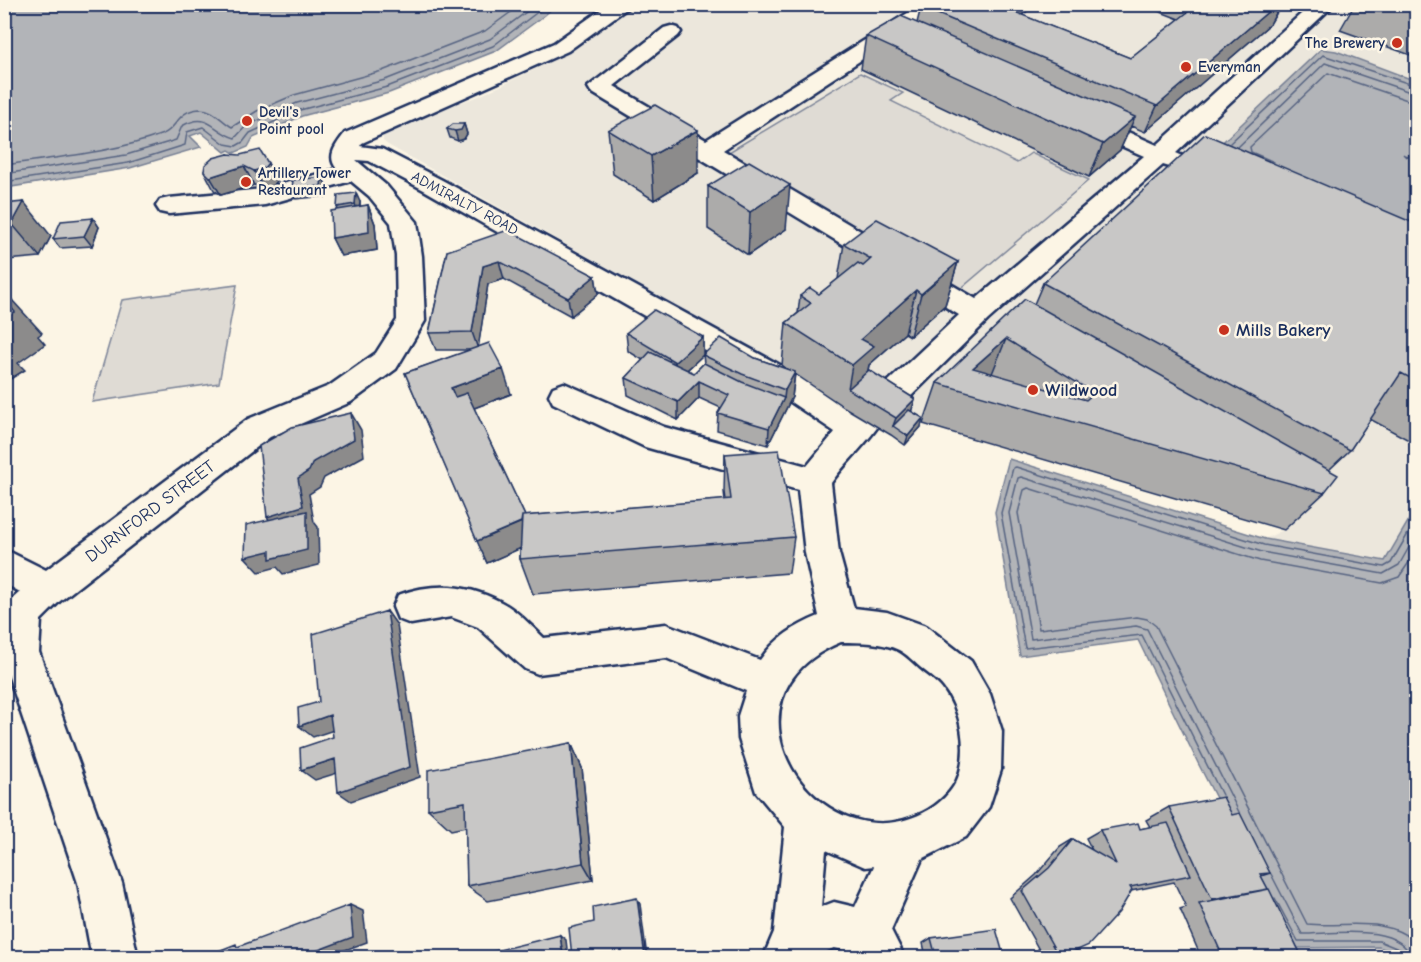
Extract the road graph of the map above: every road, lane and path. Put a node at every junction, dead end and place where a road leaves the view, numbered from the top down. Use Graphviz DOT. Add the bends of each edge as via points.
graph roads {
  1 [pos="623,4"];
  2 [pos="937,4"];
  3 [pos="1325,4"];
  4 [pos="1275,20"];
  5 [pos="1297,28"];
  6 [pos="671,32"];
  7 [pos="888,34"];
  8 [pos="909,43"];
  9 [pos="1062,111"];
  10 [pos="705,151"];
  11 [pos="1160,155"];
  12 [pos="349,162"];
  13 [pos="1203,174"];
  14 [pos="169,206"];
  15 [pos="978,313"];
  16 [pos="564,395"];
  17 [pos="870,417"];
  18 [pos="814,481"];
  19 [pos="4,564"];
  20 [pos="25,605"];
  21 [pos="411,608"];
  22 [pos="840,625"];
  23 [pos="768,681"];
  24 [pos="807,820"];
  25 [pos="907,844"];
  26 [pos="875,945"];
  27 [pos="790,948"];
  28 [pos="115,957"];
  1 -- 12 [label="street" via="561,47 353,138"];
  2 -- 7 [label="street"];
  3 -- 5 [label="street"];
  4 -- 5 [label="street"];
  5 -- 11 [label="street"];
  6 -- 10 [label="street" via="599,87"];
  7 -- 8 [label="street"];
  7 -- 10 [label="street"];
  9 -- 11 [label="street"];
  10 -- 15 [label="street"];
  11 -- 13 [label="street"];
  11 -- 15 [label="street"];
  12 -- 14 [label="street" via="265,197"];
  12 -- 17 [label="street, ADMIRALTY ROAD" via="374,154 778,378"];
  12 -- 20 [label="street, DURNFORD STREET" via="404,222 411,321 386,361 340,394 259,428"];
  15 -- 17 [label="street"];
  16 -- 18 [label="street" via="656,438"];
  17 -- 18 [label="street" via="833,454"];
  18 -- 22 [label="street" via="822,553"];
  19 -- 20 [label="street"];
  20 -- 28 [label="street" via="20,652 100,883"];
  21 -- 23 [label="street" via="452,601 490,614 538,656 666,641"];
  22 -- 23 [label="street" via="813,636 785,656"];
  22 -- 25 [label="street" via="887,629 913,639 957,674 976,708 982,732 982,760 974,792 951,822"];
  23 -- 24 [label="street" via="758,716 759,739 771,777"];
  24 -- 25 [label="street" via="866,845"];
  24 -- 27 [label="street"];
  25 -- 26 [label="street"];
  26 -- 27 [label="street" via="834,925"];
}
